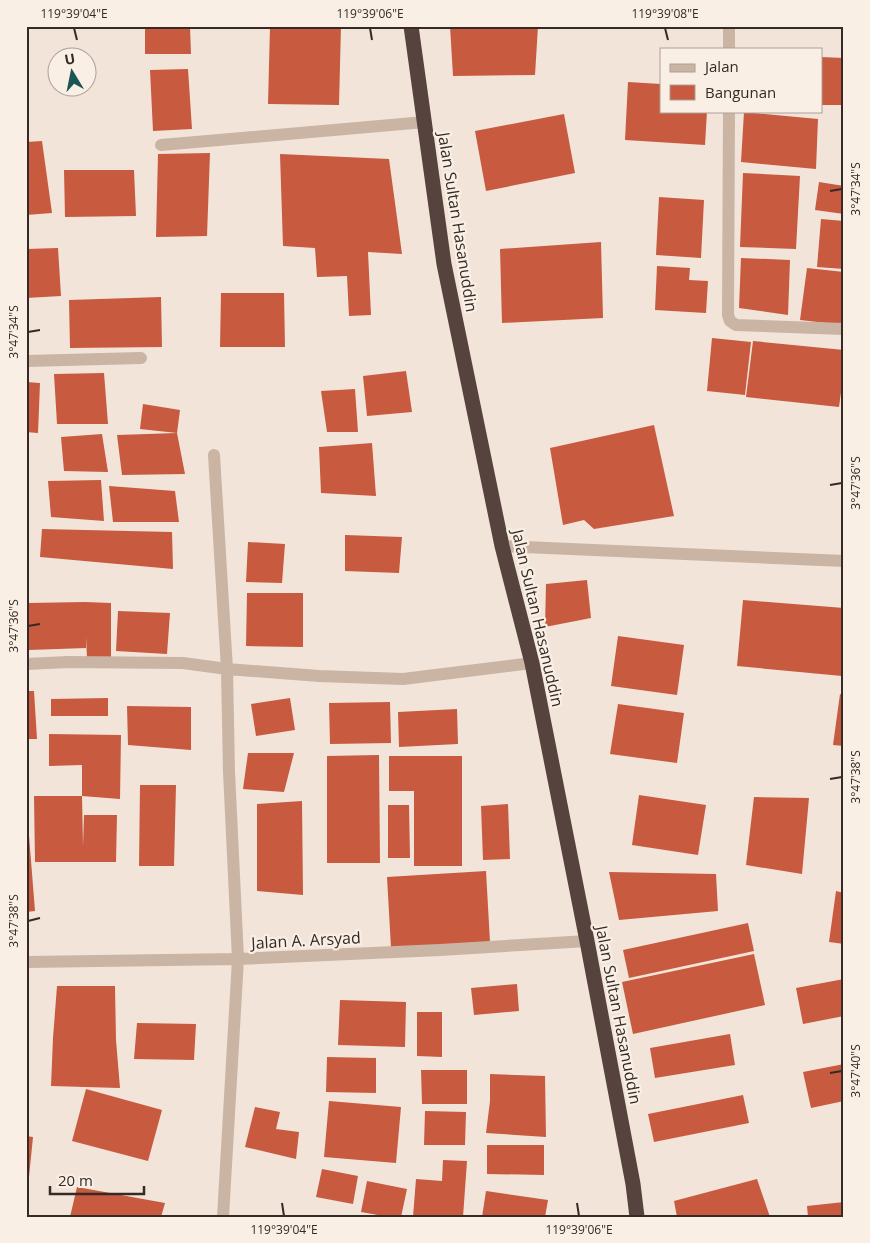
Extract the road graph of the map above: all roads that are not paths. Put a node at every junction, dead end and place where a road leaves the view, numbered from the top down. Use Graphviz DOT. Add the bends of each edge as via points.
graph roads {
  1 [pos="411,26"];
  2 [pos="729,26"];
  3 [pos="729,48"];
  4 [pos="729,112"];
  5 [pos="424,122"];
  6 [pos="161,145"];
  7 [pos="844,329"];
  8 [pos="141,358"];
  9 [pos="26,361"];
  10 [pos="214,455"];
  11 [pos="502,546"];
  12 [pos="844,561"];
  13 [pos="532,663"];
  14 [pos="26,664"];
  15 [pos="228,669"];
  16 [pos="587,941"];
  17 [pos="238,959"];
  18 [pos="26,962"];
  19 [pos="223,1217"];
  20 [pos="637,1217"];
  1 -- 5 [label="highway, Jalan Sultan Hasanuddin"];
  2 -- 3 [label="street"];
  4 -- 7 [label="street" via="730,321 736,325"];
  5 -- 6 [label="street"];
  5 -- 11 [label="highway, Jalan Sultan Hasanuddin" via="444,264"];
  8 -- 9 [label="street"];
  10 -- 15 [label="street"];
  11 -- 12 [label="street"];
  11 -- 13 [label="highway, Jalan Sultan Hasanuddin"];
  13 -- 15 [label="street" via="402,679"];
  13 -- 16 [label="highway, Jalan Sultan Hasanuddin"];
  14 -- 15 [label="street" via="183,663"];
  15 -- 17 [label="street" via="229,772"];
  16 -- 17 [label="street, Jalan A. Arsyad"];
  16 -- 20 [label="highway, Jalan Sultan Hasanuddin"];
  17 -- 18 [label="street, Jalan A. Arsyad"];
  17 -- 19 [label="street"];
}
